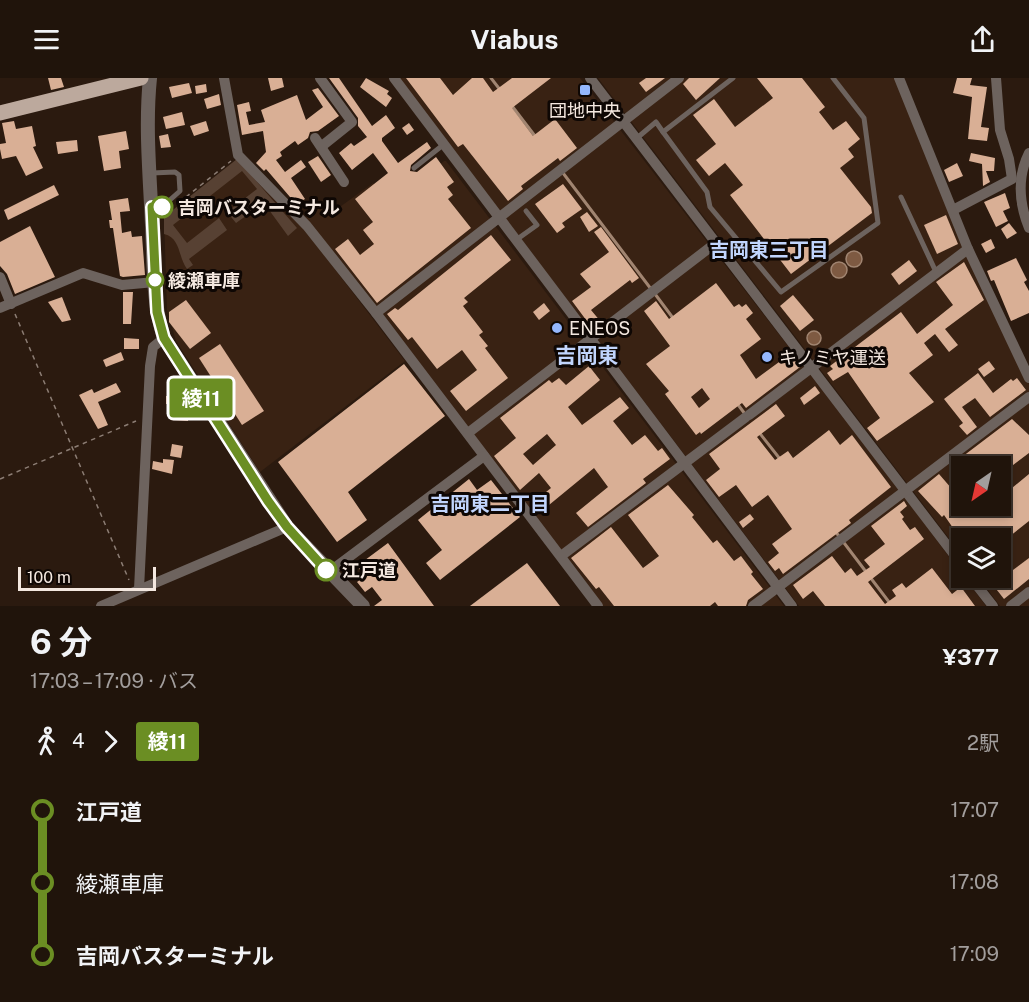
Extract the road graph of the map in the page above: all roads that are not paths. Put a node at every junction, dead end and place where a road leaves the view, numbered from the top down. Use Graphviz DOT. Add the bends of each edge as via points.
graph roads {
  1 [pos="141,78"];
  2 [pos="150,78"];
  3 [pos="224,78"];
  4 [pos="320,78"];
  5 [pos="394,78"];
  6 [pos="590,78"];
  7 [pos="679,78"];
  8 [pos="733,78"];
  9 [pos="833,78"];
  10 [pos="899,78"];
  11 [pos="996,78"];
  12 [pos="0,113"];
  13 [pos="623,120"];
  14 [pos="663,132"];
  15 [pos="637,138"];
  16 [pos="444,144"];
  17 [pos="1026,158"];
  18 [pos="1010,159"];
  19 [pos="414,168"];
  20 [pos="150,173"];
  21 [pos="344,182"];
  22 [pos="901,197"];
  23 [pos="152,207"];
  24 [pos="953,210"];
  25 [pos="526,211"];
  26 [pos="498,217"];
  27 [pos="1029,228"];
  28 [pos="516,240"];
  29 [pos="717,242"];
  30 [pos="968,249"];
  31 [pos="936,272"];
  32 [pos="0,277"];
  33 [pos="155,282"];
  34 [pos="5,306"];
  35 [pos="376,313"];
  36 [pos="164,338"];
  37 [pos="590,340"];
  38 [pos="811,367"];
  39 [pos="1029,378"];
  40 [pos="1029,397"];
  41 [pos="468,433"];
  42 [pos="484,456"];
  43 [pos="685,465"];
  44 [pos="905,490"];
  45 [pos="287,527"];
  46 [pos="951,551"];
  47 [pos="561,556"];
  48 [pos="329,572"];
  49 [pos="778,587"];
  50 [pos="979,588"];
  51 [pos="136,591"];
  52 [pos="1029,592"];
  53 [pos="101,606"];
  54 [pos="363,606"];
  55 [pos="598,606"];
  56 [pos="753,606"];
  57 [pos="792,606"];
  58 [pos="993,606"];
  59 [pos="1011,606"];
  1 -- 12 [label="main road"];
  2 -- 20 [label="street"];
  3 -- 35 [label="street" via="238,155 286,201"];
  4 -- 21 [label="street" via="352,122 318,142"];
  5 -- 16 [label="street"];
  6 -- 13 [label="street"];
  7 -- 13 [label="street"];
  8 -- 14 [label="lane"];
  9 -- 14 [label="lane" via="864,118 878,223 781,292 710,207 707,192"];
  10 -- 24 [label="street"];
  11 -- 18 [label="street" via="1000,130"];
  13 -- 15 [label="street"];
  13 -- 26 [label="street"];
  14 -- 15 [label="lane" via="656,122"];
  15 -- 29 [label="street"];
  16 -- 19 [label="lane"];
  16 -- 26 [label="street"];
  17 -- 18 [label="street"];
  17 -- 27 [label="street" via="1021,203"];
  18 -- 24 [label="street" via="1012,179"];
  20 -- 23 [label="street"];
  20 -- 23 [label="lane" via="180,175 180,191 162,207"];
  22 -- 31 [label="lane"];
  23 -- 33 [label="street"];
  24 -- 30 [label="street"];
  25 -- 28 [label="lane" via="537,225"];
  26 -- 28 [label="street"];
  26 -- 35 [label="street"];
  28 -- 37 [label="street"];
  29 -- 37 [label="street"];
  29 -- 38 [label="street"];
  30 -- 31 [label="street"];
  30 -- 39 [label="street"];
  31 -- 38 [label="street"];
  32 -- 34 [label="street"];
  33 -- 34 [label="street" via="122,285 83,273"];
  33 -- 36 [label="street"];
  35 -- 41 [label="street"];
  36 -- 45 [label="street"];
  36 -- 51 [label="street" via="153,346"];
  37 -- 41 [label="street"];
  37 -- 43 [label="street"];
  38 -- 43 [label="street"];
  38 -- 44 [label="street"];
  40 -- 44 [label="street"];
  41 -- 42 [label="street"];
  42 -- 47 [label="street"];
  42 -- 48 [label="street"];
  43 -- 47 [label="street"];
  43 -- 49 [label="street"];
  44 -- 46 [label="street"];
  44 -- 49 [label="street"];
  45 -- 48 [label="street"];
  45 -- 51 [label="street"];
  47 -- 55 [label="street"];
  48 -- 54 [label="street"];
  49 -- 56 [label="street"];
  49 -- 57 [label="street"];
  50 -- 58 [label="street"];
  51 -- 53 [label="street"];
  52 -- 59 [label="street"];
}
